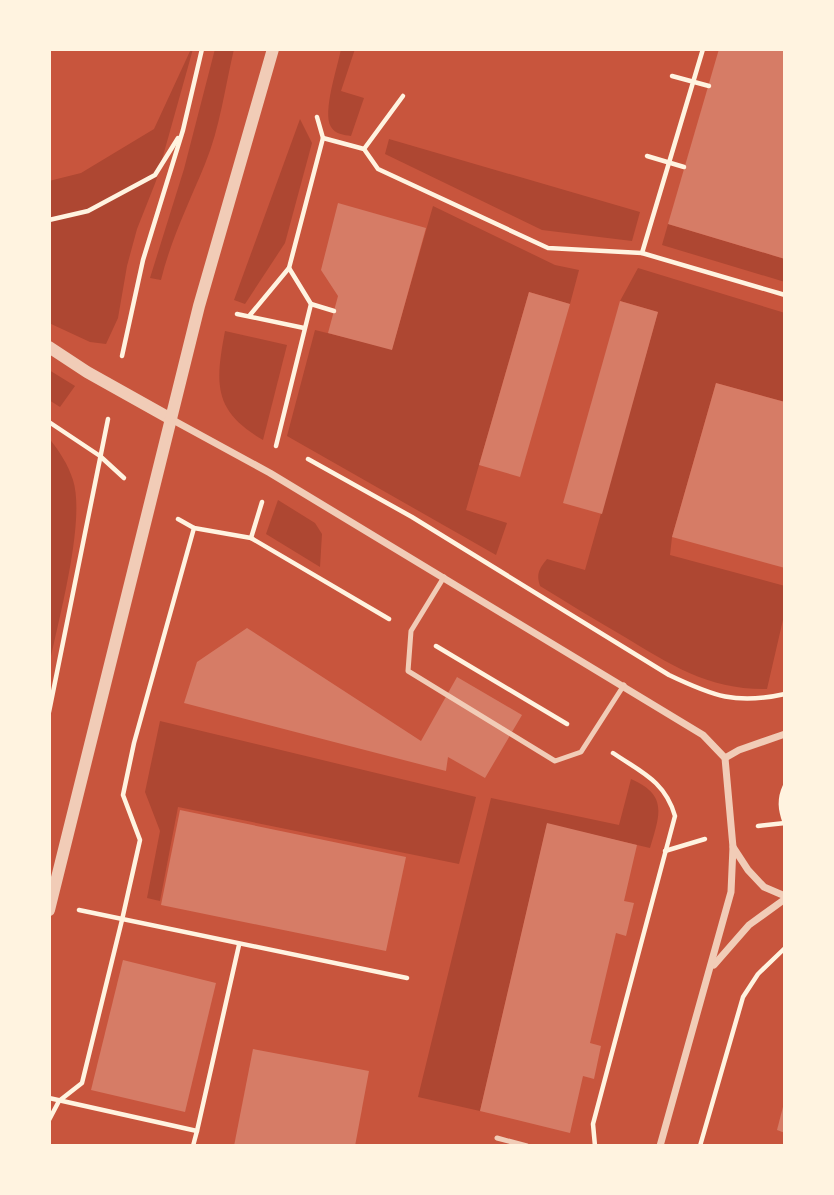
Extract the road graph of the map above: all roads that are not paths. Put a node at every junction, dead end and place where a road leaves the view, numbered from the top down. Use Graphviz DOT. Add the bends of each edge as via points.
graph roads {
  1 [pos="273,49"];
  2 [pos="49,347"];
  3 [pos="171,419"];
  4 [pos="444,577"];
  5 [pos="624,685"];
  6 [pos="785,734"];
  7 [pos="725,758"];
  8 [pos="733,847"];
  9 [pos="785,898"];
  10 [pos="50,907"];
  11 [pos="711,968"];
  12 [pos="497,1138"];
  13 [pos="527,1146"];
  14 [pos="660,1146"];
  1 -- 3 [label="street"];
  2 -- 3 [label="street"];
  3 -- 4 [label="street"];
  3 -- 10 [label="street"];
  4 -- 5 [label="street"];
  4 -- 5 [label="lane" via="411,631 408,671 555,761 580,751"];
  5 -- 7 [label="street" via="703,735"];
  6 -- 7 [label="street"];
  7 -- 8 [label="street"];
  8 -- 9 [label="street" via="764,887"];
  8 -- 11 [label="street" via="731,892"];
  9 -- 11 [label="street" via="749,925"];
  11 -- 14 [label="street"];
  12 -- 13 [label="lane"];
}
